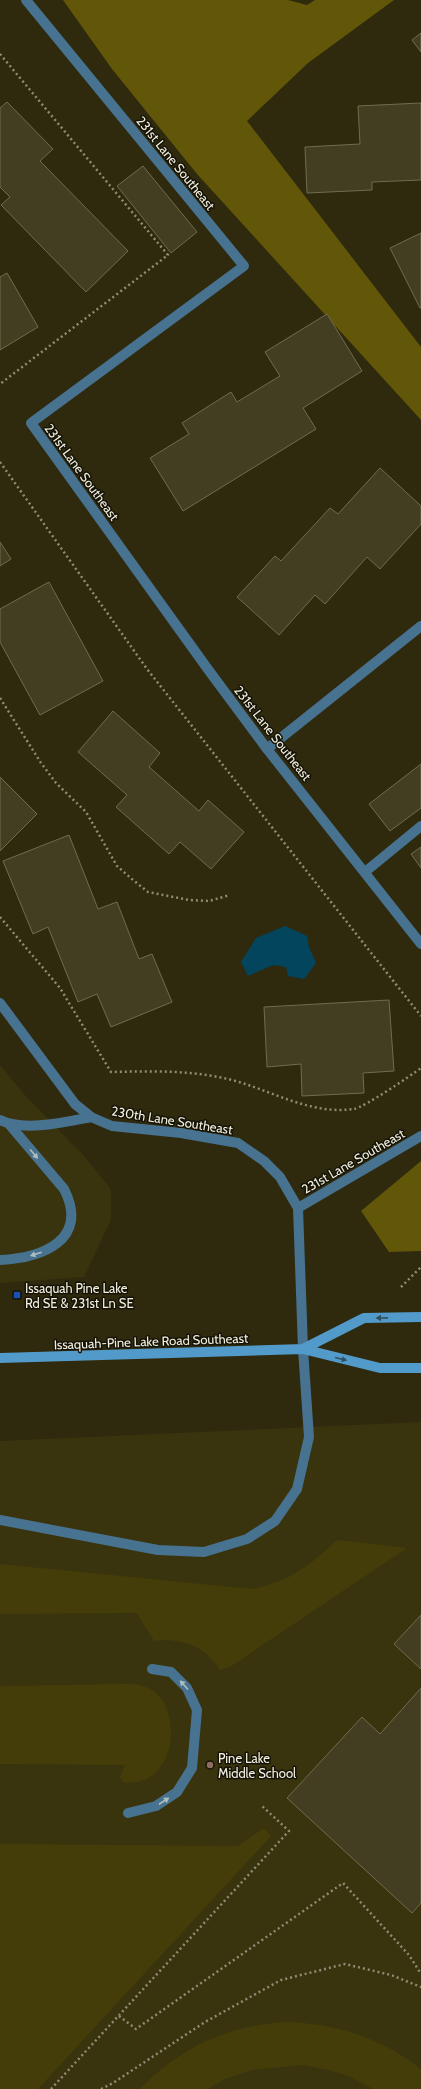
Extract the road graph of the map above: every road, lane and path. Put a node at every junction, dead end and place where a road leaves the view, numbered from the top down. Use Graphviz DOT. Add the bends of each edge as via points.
graph roads {
  1 [pos="26,0"];
  2 [pos="0,54"];
  3 [pos="0,384"];
  4 [pos="0,462"];
  5 [pos="421,626"];
  6 [pos="0,698"];
  7 [pos="267,749"];
  8 [pos="421,826"];
  9 [pos="365,872"];
  10 [pos="230,895"];
  11 [pos="0,917"];
  12 [pos="421,944"];
  13 [pos="0,1003"];
  14 [pos="421,1016"];
  15 [pos="421,1068"];
  16 [pos="91,1117"];
  17 [pos="5,1122"];
  18 [pos="421,1136"];
  19 [pos="298,1208"];
  20 [pos="0,1260"];
  21 [pos="421,1267"];
  22 [pos="401,1286"];
  23 [pos="421,1317"];
  24 [pos="303,1349"];
  25 [pos="0,1358"];
  26 [pos="421,1368"];
  27 [pos="0,1520"];
  28 [pos="152,1669"];
  29 [pos="261,1805"];
  30 [pos="128,1813"];
  31 [pos="421,1974"];
  32 [pos="421,1987"];
  33 [pos="119,2016"];
  34 [pos="51,2089"];
  35 [pos="101,2089"];
  1 -- 7 [label="street, 231st Lane Southeast" via="244,266 31,423"];
  2 -- 3 [label="path" via="168,255"];
  4 -- 14 [label="path" via="162,688"];
  5 -- 7 [label="street"];
  6 -- 10 [label="path" via="41,763 86,812 117,866 133,880 148,892 189,900 209,901"];
  7 -- 9 [label="street, 231st Lane Southeast"];
  8 -- 9 [label="street"];
  9 -- 12 [label="street, 231st Lane Southeast"];
  11 -- 15 [label="path" via="60,988 111,1072 163,1070 232,1080 287,1100 325,1110 356,1109"];
  13 -- 16 [label="street, 230th Lane Southeast" via="75,1104"];
  16 -- 17 [label="street" via="51,1124"];
  16 -- 19 [label="street, 230th Lane Southeast" via="112,1126 181,1133 238,1143 264,1161 280,1177"];
  17 -- 20 [label="street, one-way" via="64,1189 70,1201 72,1214 69,1227 61,1240 49,1250 24,1258"];
  18 -- 19 [label="street, 231st Lane Southeast"];
  19 -- 24 [label="street, 230th Lane Southeast"];
  21 -- 22 [label="path"];
  23 -- 24 [label="main road, Issaquah-Pine Lake Road Southeast, one-way" via="364,1318"];
  24 -- 25 [label="main road, Issaquah-Pine Lake Road Southeast"];
  24 -- 26 [label="main road, Issaquah-Pine Lake Road Southeast, one-way" via="380,1368"];
  24 -- 27 [label="street, 230th Lane Southeast" via="309,1437 297,1489 275,1521 247,1539 204,1552 158,1550"];
  30 -- 28 [label="street, one-way" via="156,1806 177,1792 192,1768 196,1710 187,1688 171,1672"];
  29 -- 33 [label="path" via="289,1831"];
  31 -- 33 [label="path" via="409,1954 343,1883 136,2029"];
  32 -- 35 [label="path" via="391,1974 345,1964 280,1980 205,2022"];
  33 -- 34 [label="path"];
}
